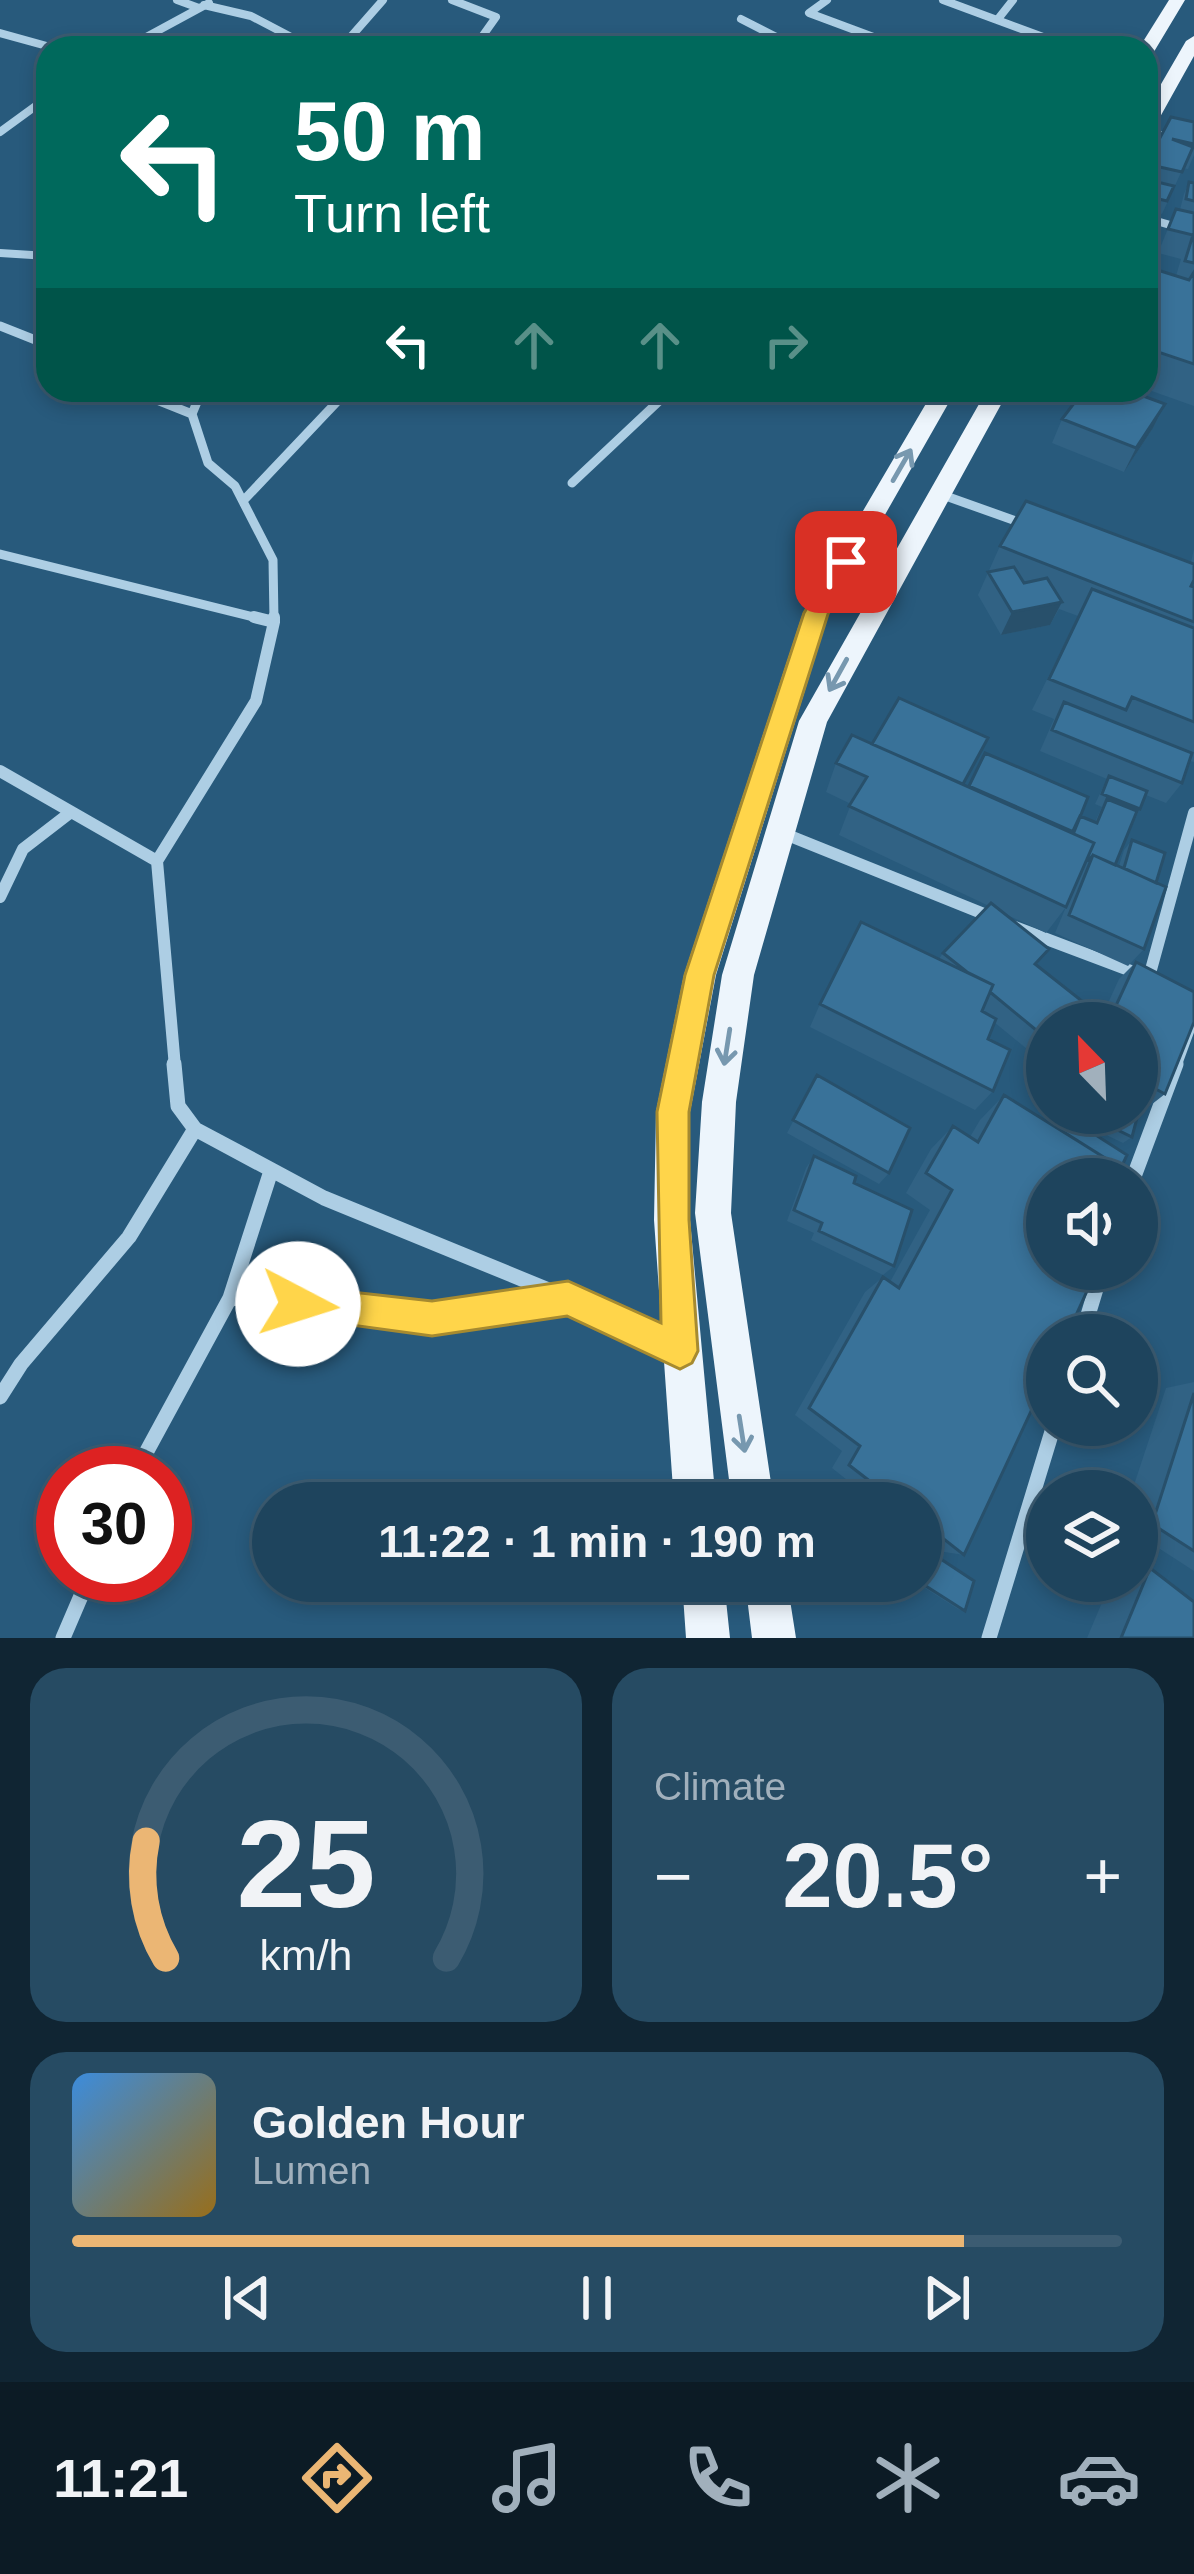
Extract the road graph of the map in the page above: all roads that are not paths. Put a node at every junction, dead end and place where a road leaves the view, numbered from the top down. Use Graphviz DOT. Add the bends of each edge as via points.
graph roads {
  1 [pos="177,0"];
  2 [pos="214,0"];
  3 [pos="382,0"];
  4 [pos="452,0"];
  5 [pos="827,0"];
  6 [pos="943,0"];
  7 [pos="1013,0"];
  8 [pos="1177,0"];
  9 [pos="202,7"];
  10 [pos="741,19"];
  11 [pos="998,19"];
  12 [pos="0,33"];
  13 [pos="148,36"];
  14 [pos="289,36"];
  15 [pos="350,36"];
  16 [pos="483,36"];
  17 [pos="774,36"];
  18 [pos="871,36"];
  19 [pos="1041,36"];
  20 [pos="1155,36"];
  21 [pos="1194,41"];
  22 [pos="36,43"];
  23 [pos="36,106"];
  24 [pos="1158,107"];
  25 [pos="0,132"];
  26 [pos="1158,133"];
  27 [pos="1194,144"];
  28 [pos="1158,222"];
  29 [pos="1194,232"];
  30 [pos="0,254"];
  31 [pos="36,256"];
  32 [pos="0,326"];
  33 [pos="36,340"];
  34 [pos="162,402"];
  35 [pos="196,402"];
  36 [pos="337,402"];
  37 [pos="658,402"];
  38 [pos="938,402"];
  39 [pos="991,402"];
  40 [pos="191,414"];
  41 [pos="572,483"];
  42 [pos="940,494"];
  43 [pos="243,501"];
  44 [pos="1046,532"];
  45 [pos="0,554"];
  46 [pos="274,622"];
  47 [pos="0,771"];
  48 [pos="16,780"];
  49 [pos="0,792"];
  50 [pos="71,812"];
  51 [pos="1194,813"];
  52 [pos="780,832"];
  53 [pos="158,861"];
  54 [pos="0,897"];
  55 [pos="1149,977"];
  56 [pos="1164,985"];
  57 [pos="1194,1015"];
  58 [pos="195,1129"];
  59 [pos="1141,1158"];
  60 [pos="271,1171"];
  61 [pos="230,1298"];
  62 [pos="568,1298"];
  63 [pos="680,1351"];
  64 [pos="0,1396"];
  65 [pos="150,1446"];
  66 [pos="1047,1446"];
  67 [pos="693,1482"];
  68 [pos="750,1482"];
  69 [pos="79,1602"];
  70 [pos="705,1602"];
  71 [pos="769,1602"];
  72 [pos="63,1638"];
  73 [pos="708,1638"];
  74 [pos="774,1638"];
  75 [pos="988,1638"];
  1 -- 9 [label="street"];
  2 -- 9 [label="street"];
  3 -- 15 [label="street"];
  4 -- 16 [label="street" via="496,17"];
  5 -- 18 [label="street" via="809,13"];
  6 -- 11 [label="street"];
  7 -- 11 [label="street"];
  8 -- 20 [label="main road"];
  9 -- 13 [label="street"];
  9 -- 14 [label="street" via="251,16"];
  10 -- 17 [label="street"];
  11 -- 19 [label="street"];
  12 -- 22 [label="street"];
  21 -- 24 [label="main road"];
  23 -- 25 [label="street"];
  26 -- 27 [label="street"];
  28 -- 29 [label="street"];
  30 -- 31 [label="street"];
  32 -- 33 [label="street"];
  34 -- 40 [label="street"];
  35 -- 40 [label="street"];
  36 -- 43 [label="street"];
  37 -- 41 [label="street"];
  63 -- 38 [label="main road, one-way" via="673,1112 700,975 816,613"];
  39 -- 42 [label="main road"];
  40 -- 43 [label="street" via="208,463"];
  42 -- 44 [label="street"];
  42 -- 52 [label="main road, one-way" via="813,721"];
  43 -- 46 [label="street" via="273,560"];
  45 -- 46 [label="street"];
  46 -- 53 [label="street" via="256,701"];
  47 -- 48 [label="street"];
  48 -- 49 [label="street"];
  48 -- 50 [label="street"];
  50 -- 53 [label="street"];
  50 -- 54 [label="street" via="23,850"];
  51 -- 55 [label="street"];
  52 -- 55 [label="street"];
  52 -- 68 [label="main road, one-way" via="739,975 718,1102 713,1213"];
  53 -- 58 [label="street" via="178,1106"];
  55 -- 56 [label="street"];
  57 -- 59 [label="street"];
  58 -- 60 [label="street"];
  58 -- 64 [label="street" via="129,1237"];
  60 -- 61 [label="street"];
  60 -- 62 [label="street"];
  61 -- 62 [label="street" via="432,1318"];
  61 -- 65 [label="street"];
  62 -- 63 [label="street"];
  63 -- 67 [label="main road"];
  66 -- 75 [label="street"];
  69 -- 72 [label="street"];
  70 -- 73 [label="main road"];
  71 -- 74 [label="main road"];
}
